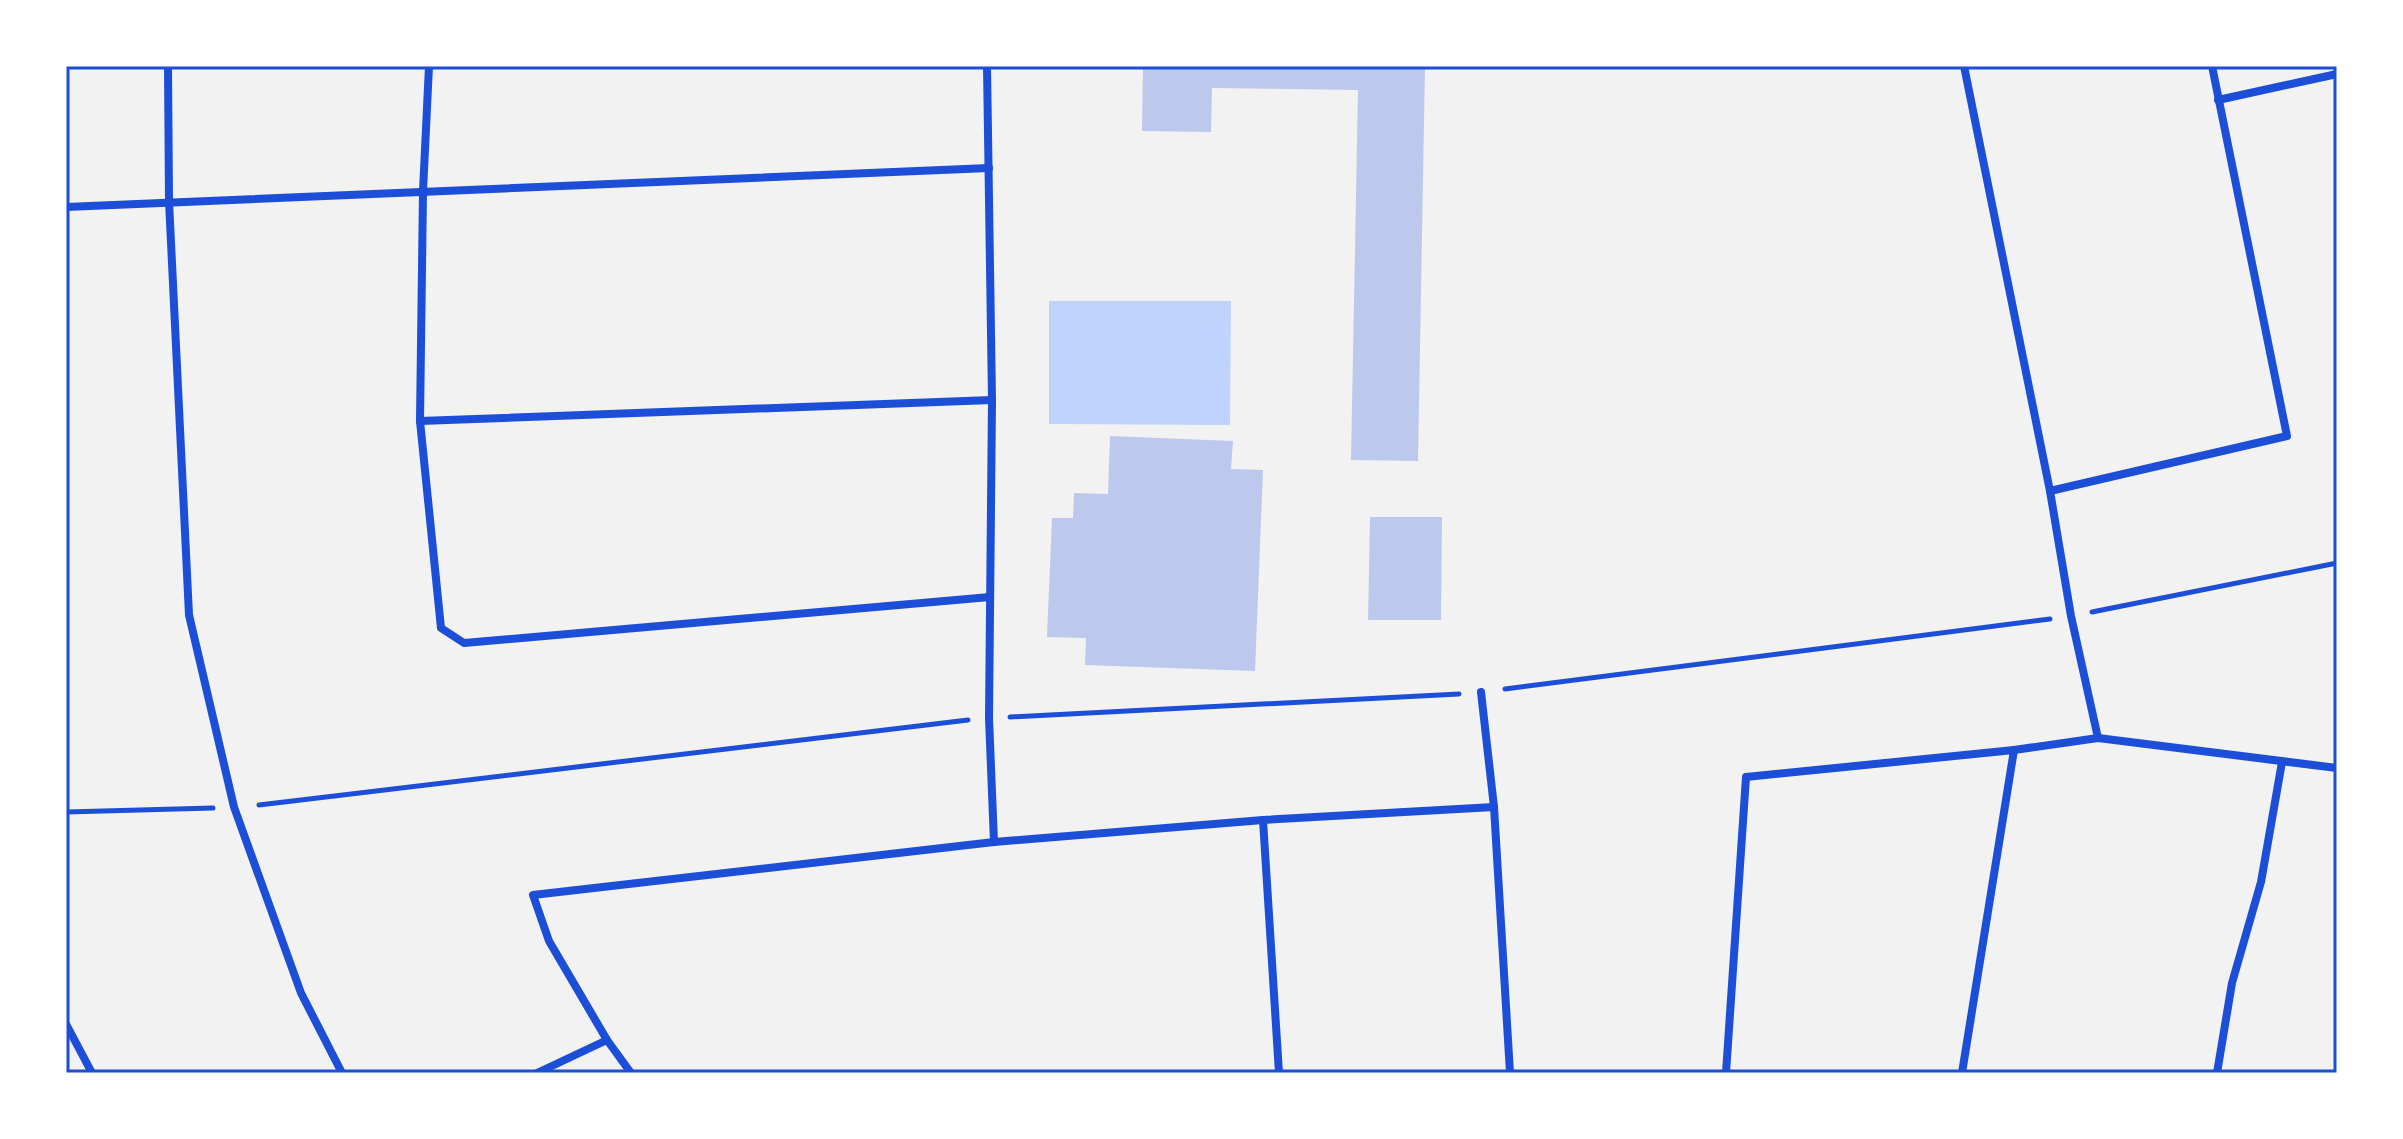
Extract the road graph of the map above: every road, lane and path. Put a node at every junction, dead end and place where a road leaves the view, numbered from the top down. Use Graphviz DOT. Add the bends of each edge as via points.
graph roads {
  1 [pos="168,66"];
  2 [pos="429,66"];
  3 [pos="987,66"];
  4 [pos="1964,66"];
  5 [pos="2212,66"];
  6 [pos="2337,74"];
  7 [pos="2218,100"];
  8 [pos="989,168"];
  9 [pos="423,191"];
  10 [pos="169,201"];
  11 [pos="66,207"];
  12 [pos="992,400"];
  13 [pos="420,421"];
  14 [pos="2050,491"];
  15 [pos="2337,563"];
  16 [pos="990,597"];
  17 [pos="2071,616"];
  18 [pos="1481,692"];
  19 [pos="989,718"];
  20 [pos="2098,738"];
  21 [pos="2014,750"];
  22 [pos="2282,762"];
  23 [pos="2337,768"];
  24 [pos="234,807"];
  25 [pos="1494,807"];
  26 [pos="66,812"];
  27 [pos="1263,820"];
  28 [pos="994,842"];
  29 [pos="66,1024"];
  30 [pos="607,1040"];
  31 [pos="92,1073"];
  32 [pos="342,1073"];
  33 [pos="537,1073"];
  34 [pos="631,1073"];
  35 [pos="1279,1073"];
  36 [pos="1510,1073"];
  37 [pos="1726,1073"];
  38 [pos="1962,1073"];
  39 [pos="2217,1073"];
  1 -- 10 [label="street"];
  2 -- 9 [label="street"];
  3 -- 8 [label="street"];
  4 -- 14 [label="street"];
  5 -- 7 [label="street"];
  6 -- 7 [label="street"];
  7 -- 14 [label="street" via="2287,436"];
  8 -- 9 [label="street"];
  8 -- 12 [label="street"];
  9 -- 10 [label="street"];
  9 -- 13 [label="street"];
  10 -- 11 [label="street"];
  10 -- 24 [label="street" via="189,615"];
  12 -- 13 [label="street"];
  12 -- 16 [label="street"];
  13 -- 16 [label="street" via="441,628 464,643"];
  14 -- 17 [label="street"];
  15 -- 17 [label="path"];
  16 -- 19 [label="street"];
  17 -- 18 [label="path"];
  17 -- 20 [label="street"];
  18 -- 19 [label="path"];
  18 -- 25 [label="street"];
  19 -- 24 [label="path"];
  19 -- 28 [label="street"];
  20 -- 21 [label="street"];
  20 -- 22 [label="street"];
  21 -- 37 [label="street" via="1746,777"];
  21 -- 38 [label="street"];
  22 -- 23 [label="street"];
  22 -- 39 [label="street"];
  24 -- 26 [label="path"];
  24 -- 32 [label="street" via="301,993"];
  25 -- 27 [label="street"];
  25 -- 36 [label="street"];
  27 -- 28 [label="street"];
  27 -- 35 [label="street"];
  28 -- 30 [label="street" via="533,895 549,941"];
  29 -- 31 [label="street"];
  30 -- 33 [label="street"];
  30 -- 34 [label="street"];
}
